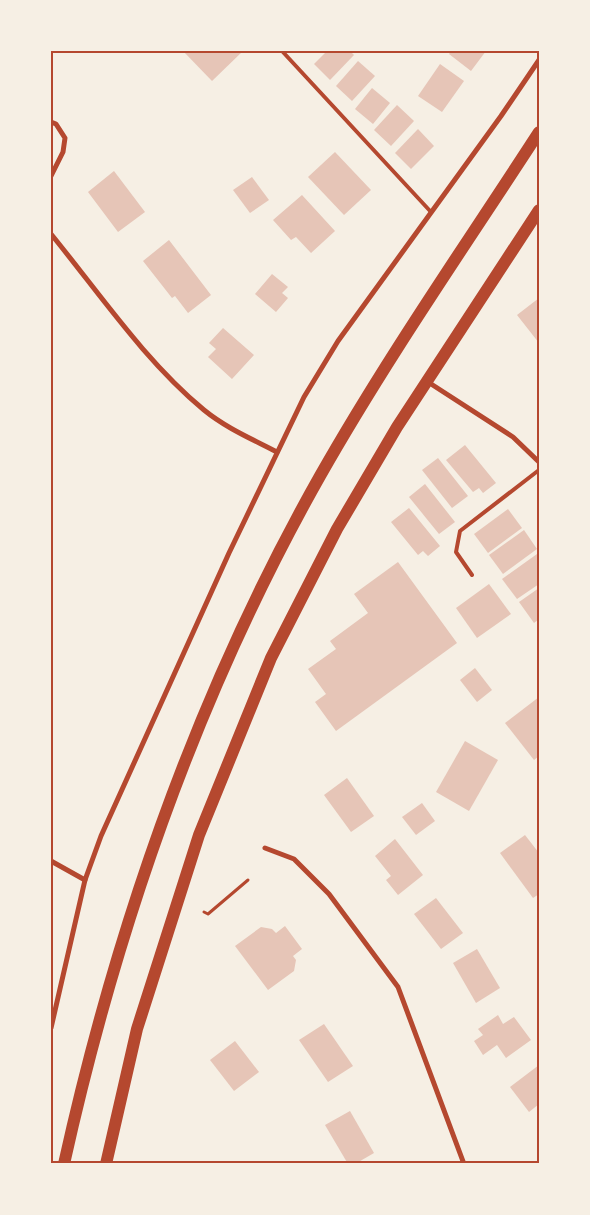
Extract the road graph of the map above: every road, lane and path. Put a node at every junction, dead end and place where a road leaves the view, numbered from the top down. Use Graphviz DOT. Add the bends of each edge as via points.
graph roads {
  1 [pos="282,51"];
  2 [pos="539,60"];
  3 [pos="51,122"];
  4 [pos="539,132"];
  5 [pos="51,176"];
  6 [pos="539,210"];
  7 [pos="431,212"];
  8 [pos="51,234"];
  9 [pos="426,381"];
  10 [pos="277,452"];
  11 [pos="539,462"];
  12 [pos="539,470"];
  13 [pos="472,574"];
  14 [pos="266,848"];
  15 [pos="51,861"];
  16 [pos="85,880"];
  17 [pos="248,880"];
  18 [pos="204,912"];
  19 [pos="51,1028"];
  20 [pos="64,1164"];
  21 [pos="106,1164"];
  22 [pos="464,1164"];
  1 -- 7 [label="lane"];
  2 -- 7 [label="street"];
  3 -- 5 [label="street" via="65,138 63,152"];
  4 -- 20 [label="main road" via="390,359 319,478 268,575 178,781 139,888 106,993"];
  6 -- 9 [label="main road"];
  7 -- 10 [label="street" via="338,341 304,397"];
  8 -- 10 [label="street" via="160,369 218,420"];
  9 -- 11 [label="street" via="513,437"];
  9 -- 21 [label="main road" via="337,529 271,658 199,835 137,1029"];
  10 -- 16 [label="street" via="146,735"];
  12 -- 13 [label="lane" via="460,531 456,552"];
  14 -- 22 [label="street" via="294,859 329,894 398,987"];
  15 -- 16 [label="street"];
  16 -- 19 [label="street"];
  17 -- 18 [label="path" via="208,914"];
}
